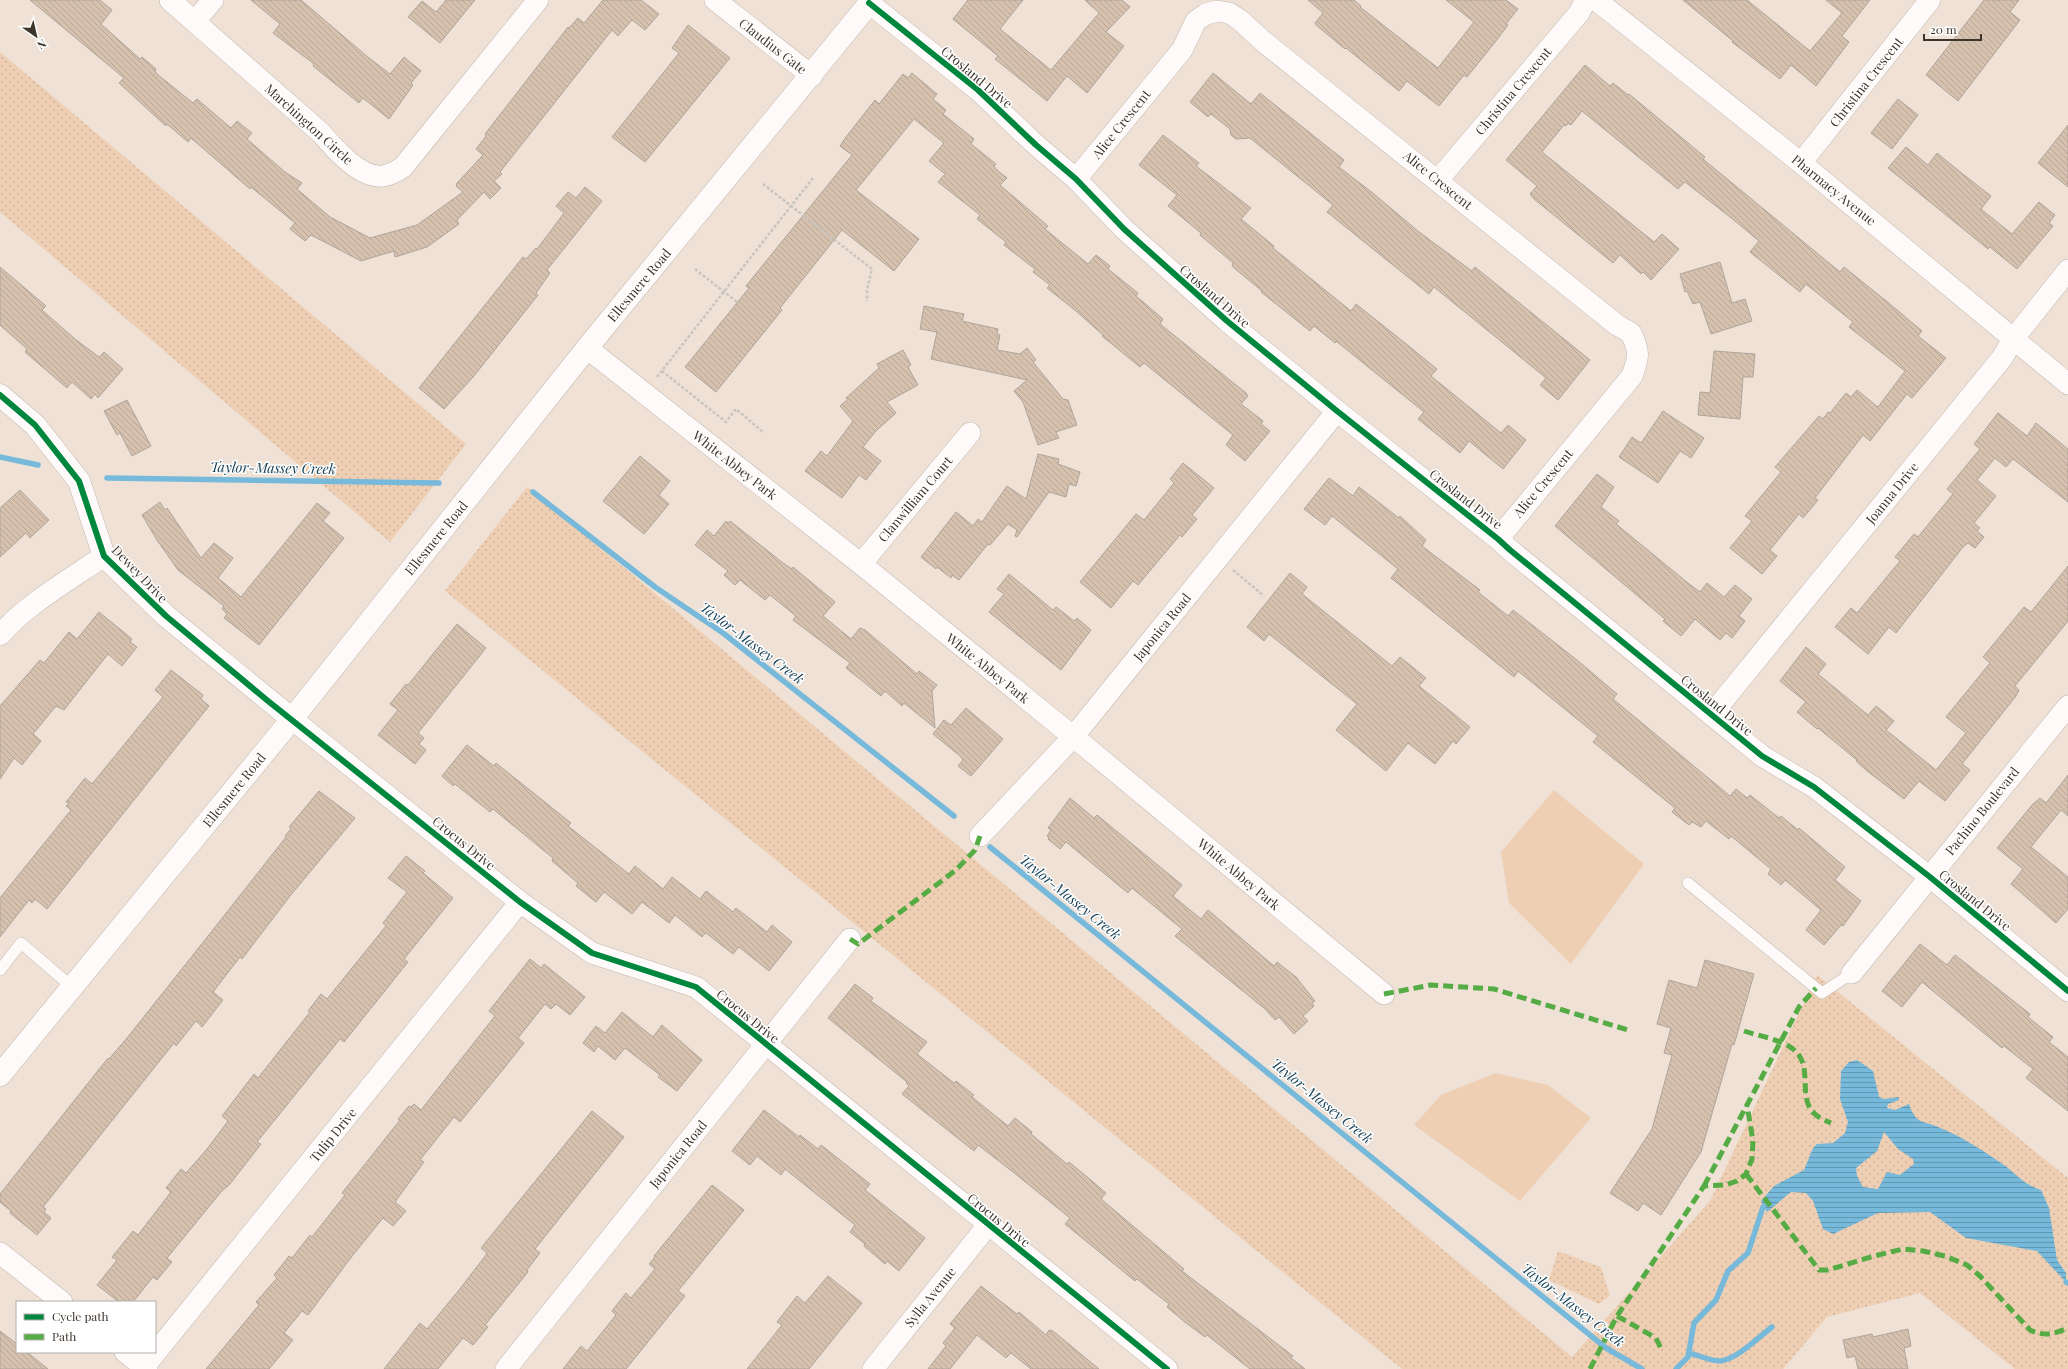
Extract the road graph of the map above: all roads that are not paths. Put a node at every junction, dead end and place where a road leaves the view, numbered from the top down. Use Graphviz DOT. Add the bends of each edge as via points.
graph roads {
  1 [pos="170,0"];
  2 [pos="213,0"];
  3 [pos="538,0"];
  4 [pos="715,0"];
  5 [pos="1586,0"];
  6 [pos="1596,0"];
  7 [pos="1930,0"];
  8 [pos="871,2"];
  9 [pos="195,22"];
  10 [pos="812,76"];
  11 [pos="1801,163"];
  12 [pos="1076,179"];
  13 [pos="1438,180"];
  14 [pos="2068,270"];
  15 [pos="2014,338"];
  16 [pos="587,348"];
  17 [pos="2068,384"];
  18 [pos="0,395"];
  19 [pos="1337,411"];
  20 [pos="970,433"];
  21 [pos="1498,539"];
  22 [pos="104,556"];
  23 [pos="861,564"];
  24 [pos="0,635"];
  25 [pos="2068,706"];
  26 [pos="1712,714"];
  27 [pos="292,719"];
  28 [pos="1073,737"];
  29 [pos="980,836"];
  30 [pos="1930,877"];
  31 [pos="1688,883"];
  32 [pos="520,902"];
  33 [pos="850,939"];
  34 [pos="0,970"];
  35 [pos="1852,973"];
  36 [pos="72,987"];
  37 [pos="2068,991"];
  38 [pos="1384,994"];
  39 [pos="766,1044"];
  40 [pos="0,1075"];
  41 [pos="988,1226"];
  42 [pos="0,1253"];
  43 [pos="61,1301"];
  44 [pos="126,1353"];
  45 [pos="145,1368"];
  46 [pos="506,1369"];
  47 [pos="873,1369"];
  48 [pos="1167,1369"];
  1 -- 9 [label="street, Marchington Circle"];
  2 -- 9 [label="street"];
  3 -- 9 [label="street, Marchington Circle" via="403,167 382,176 356,167 342,156 320,132"];
  4 -- 10 [label="street, Claudius Gate"];
  5 -- 13 [label="street, Christina Crescent" via="1579,13"];
  6 -- 11 [label="street, Pharmacy Avenue"];
  7 -- 11 [label="street, Christina Crescent"];
  8 -- 10 [label="main road, Ellesmere Road"];
  8 -- 12 [label="street, Crosland Drive" via="978,90"];
  10 -- 16 [label="main road, Ellesmere Road"];
  11 -- 15 [label="street, Pharmacy Avenue"];
  12 -- 13 [label="street, Alice Crescent" via="1182,50 1196,21 1206,14 1217,11 1229,13 1240,20 1264,42"];
  12 -- 19 [label="street, Crosland Drive" via="1124,229 1184,284"];
  13 -- 21 [label="street, Alice Crescent" via="1616,325 1631,333 1638,349 1638,359 1632,376"];
  14 -- 15 [label="street, Joanna Drive"];
  15 -- 17 [label="street, Pharmacy Avenue"];
  15 -- 26 [label="street, Joanna Drive" via="2002,358"];
  16 -- 23 [label="street, White Abbey Park"];
  16 -- 27 [label="main road, Ellesmere Road"];
  18 -- 22 [label="main road, Dewey Drive" via="35,425 79,481"];
  19 -- 21 [label="street, Crosland Drive"];
  19 -- 28 [label="street, Japonica Road"];
  20 -- 23 [label="street, Clanwilliam Court"];
  21 -- 26 [label="street, Crosland Drive"];
  22 -- 24 [label="street" via="8,625"];
  22 -- 27 [label="main road, Dewey Drive" via="166,616"];
  23 -- 28 [label="street, White Abbey Park"];
  25 -- 30 [label="street, Pachino Boulevard"];
  26 -- 30 [label="street, Crosland Drive" via="1762,756 1814,787"];
  27 -- 32 [label="street, Crocus Drive"];
  27 -- 36 [label="main road, Ellesmere Road"];
  28 -- 29 [label="street, Japonica Road"];
  28 -- 38 [label="street, White Abbey Park"];
  30 -- 35 [label="street, Pachino Boulevard"];
  30 -- 37 [label="street, Crosland Drive"];
  31 -- 35 [label="lane" via="1822,993"];
  32 -- 39 [label="street, Crocus Drive" via="592,953 696,988"];
  32 -- 45 [label="street, Tulip Drive"];
  33 -- 39 [label="street, Japonica Road"];
  34 -- 36 [label="lane" via="21,943"];
  36 -- 40 [label="main road, Ellesmere Road"];
  39 -- 41 [label="street, Crocus Drive"];
  39 -- 46 [label="street, Japonica Road"];
  41 -- 47 [label="street, Sylla Avenue"];
  41 -- 48 [label="street, Crocus Drive"];
  42 -- 43 [label="street"];
  44 -- 45 [label="street"];
}
